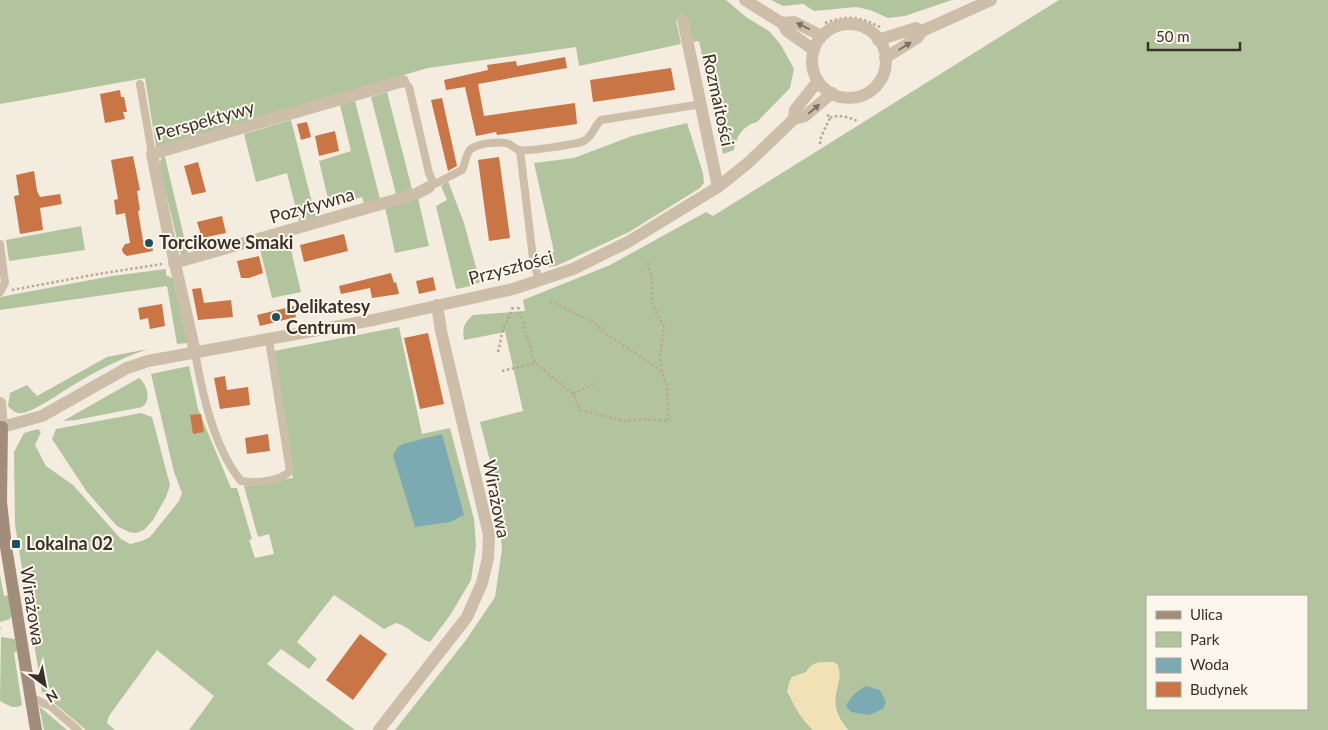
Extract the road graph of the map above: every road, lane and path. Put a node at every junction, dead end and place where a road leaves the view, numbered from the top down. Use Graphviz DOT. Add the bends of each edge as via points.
graph roads {
  1 [pos="745,0"];
  2 [pos="991,0"];
  3 [pos="682,20"];
  4 [pos="782,23"];
  5 [pos="821,30"];
  6 [pos="922,31"];
  7 [pos="880,34"];
  8 [pos="814,50"];
  9 [pos="885,58"];
  10 [pos="403,81"];
  11 [pos="818,81"];
  12 [pos="140,84"];
  13 [pos="832,94"];
  14 [pos="702,104"];
  15 [pos="825,113"];
  16 [pos="830,118"];
  17 [pos="794,119"];
  18 [pos="857,121"];
  19 [pos="820,144"];
  20 [pos="520,150"];
  21 [pos="152,154"];
  22 [pos="431,186"];
  23 [pos="718,187"];
  24 [pos="0,244"];
  25 [pos="647,260"];
  26 [pos="174,263"];
  27 [pos="539,281"];
  28 [pos="2,290"];
  29 [pos="550,301"];
  30 [pos="437,305"];
  31 [pos="514,307"];
  32 [pos="518,307"];
  33 [pos="269,340"];
  34 [pos="195,352"];
  35 [pos="498,352"];
  36 [pos="535,363"];
  37 [pos="502,371"];
  38 [pos="662,371"];
  39 [pos="596,383"];
  40 [pos="573,394"];
  41 [pos="0,403"];
  42 [pos="1,428"];
  43 [pos="30,697"];
  44 [pos="36,730"];
  45 [pos="78,730"];
  46 [pos="379,730"];
  1 -- 4 [label="street"];
  2 -- 6 [label="street"];
  3 -- 14 [label="street, Rozmaitości"];
  5 -- 4 [label="street, one-way" via="794,22"];
  4 -- 8 [label="street" via="790,34"];
  5 -- 7 [label="street" via="854,25"];
  5 -- 7 [label="path" via="846,17 856,18"];
  5 -- 8 [label="street"];
  6 -- 7 [label="street" via="916,28"];
  9 -- 6 [label="street, one-way" via="917,38"];
  7 -- 9 [label="street"];
  8 -- 11 [label="street" via="812,66"];
  9 -- 13 [label="street" via="881,78 870,91 849,98"];
  10 -- 21 [label="street, Perspektywy"];
  10 -- 22 [label="lane" via="409,87"];
  11 -- 13 [label="street"];
  11 -- 17 [label="street, Przyszłości" via="795,110"];
  12 -- 21 [label="lane"];
  17 -- 13 [label="street, Przyszłości, one-way" via="806,116"];
  14 -- 20 [label="lane" via="606,119 597,123 584,141"];
  14 -- 23 [label="street, Rozmaitości"];
  15 -- 16 [label="path"];
  16 -- 18 [label="path" via="853,118"];
  16 -- 19 [label="path"];
  17 -- 23 [label="street, Przyszłości"];
  20 -- 22 [label="lane" via="500,143 473,148 462,170"];
  20 -- 27 [label="lane" via="533,258"];
  21 -- 26 [label="street, Perspektywy"];
  22 -- 26 [label="street, Pozytywna" via="407,196"];
  23 -- 27 [label="street, Przyszłości" via="594,260"];
  24 -- 28 [label="lane" via="5,283"];
  25 -- 38 [label="path" via="652,280 652,303 664,327 660,357"];
  26 -- 28 [label="path"];
  26 -- 34 [label="street, Perspektywy"];
  27 -- 30 [label="street, Przyszłości"];
  29 -- 38 [label="path" via="596,324"];
  30 -- 33 [label="street, Przyszłości"];
  30 -- 46 [label="street, Wirażowa" via="489,534 488,558 482,583 467,617"];
  31 -- 35 [label="path" via="502,332"];
  32 -- 36 [label="path"];
  33 -- 34 [label="street, Przyszłości"];
  33 -- 34 [label="lane" via="290,471 280,478 241,481 232,470 206,404"];
  34 -- 42 [label="street, Przyszłości" via="133,366 42,416"];
  36 -- 37 [label="path"];
  36 -- 40 [label="path"];
  38 -- 40 [label="path" via="667,387 668,421 625,421 580,410"];
  39 -- 40 [label="path"];
  41 -- 42 [label="street"];
  42 -- 43 [label="street, Wirażowa" via="1,502 8,568"];
  43 -- 44 [label="street, Wirażowa"];
  43 -- 45 [label="lane" via="50,706"];
}
